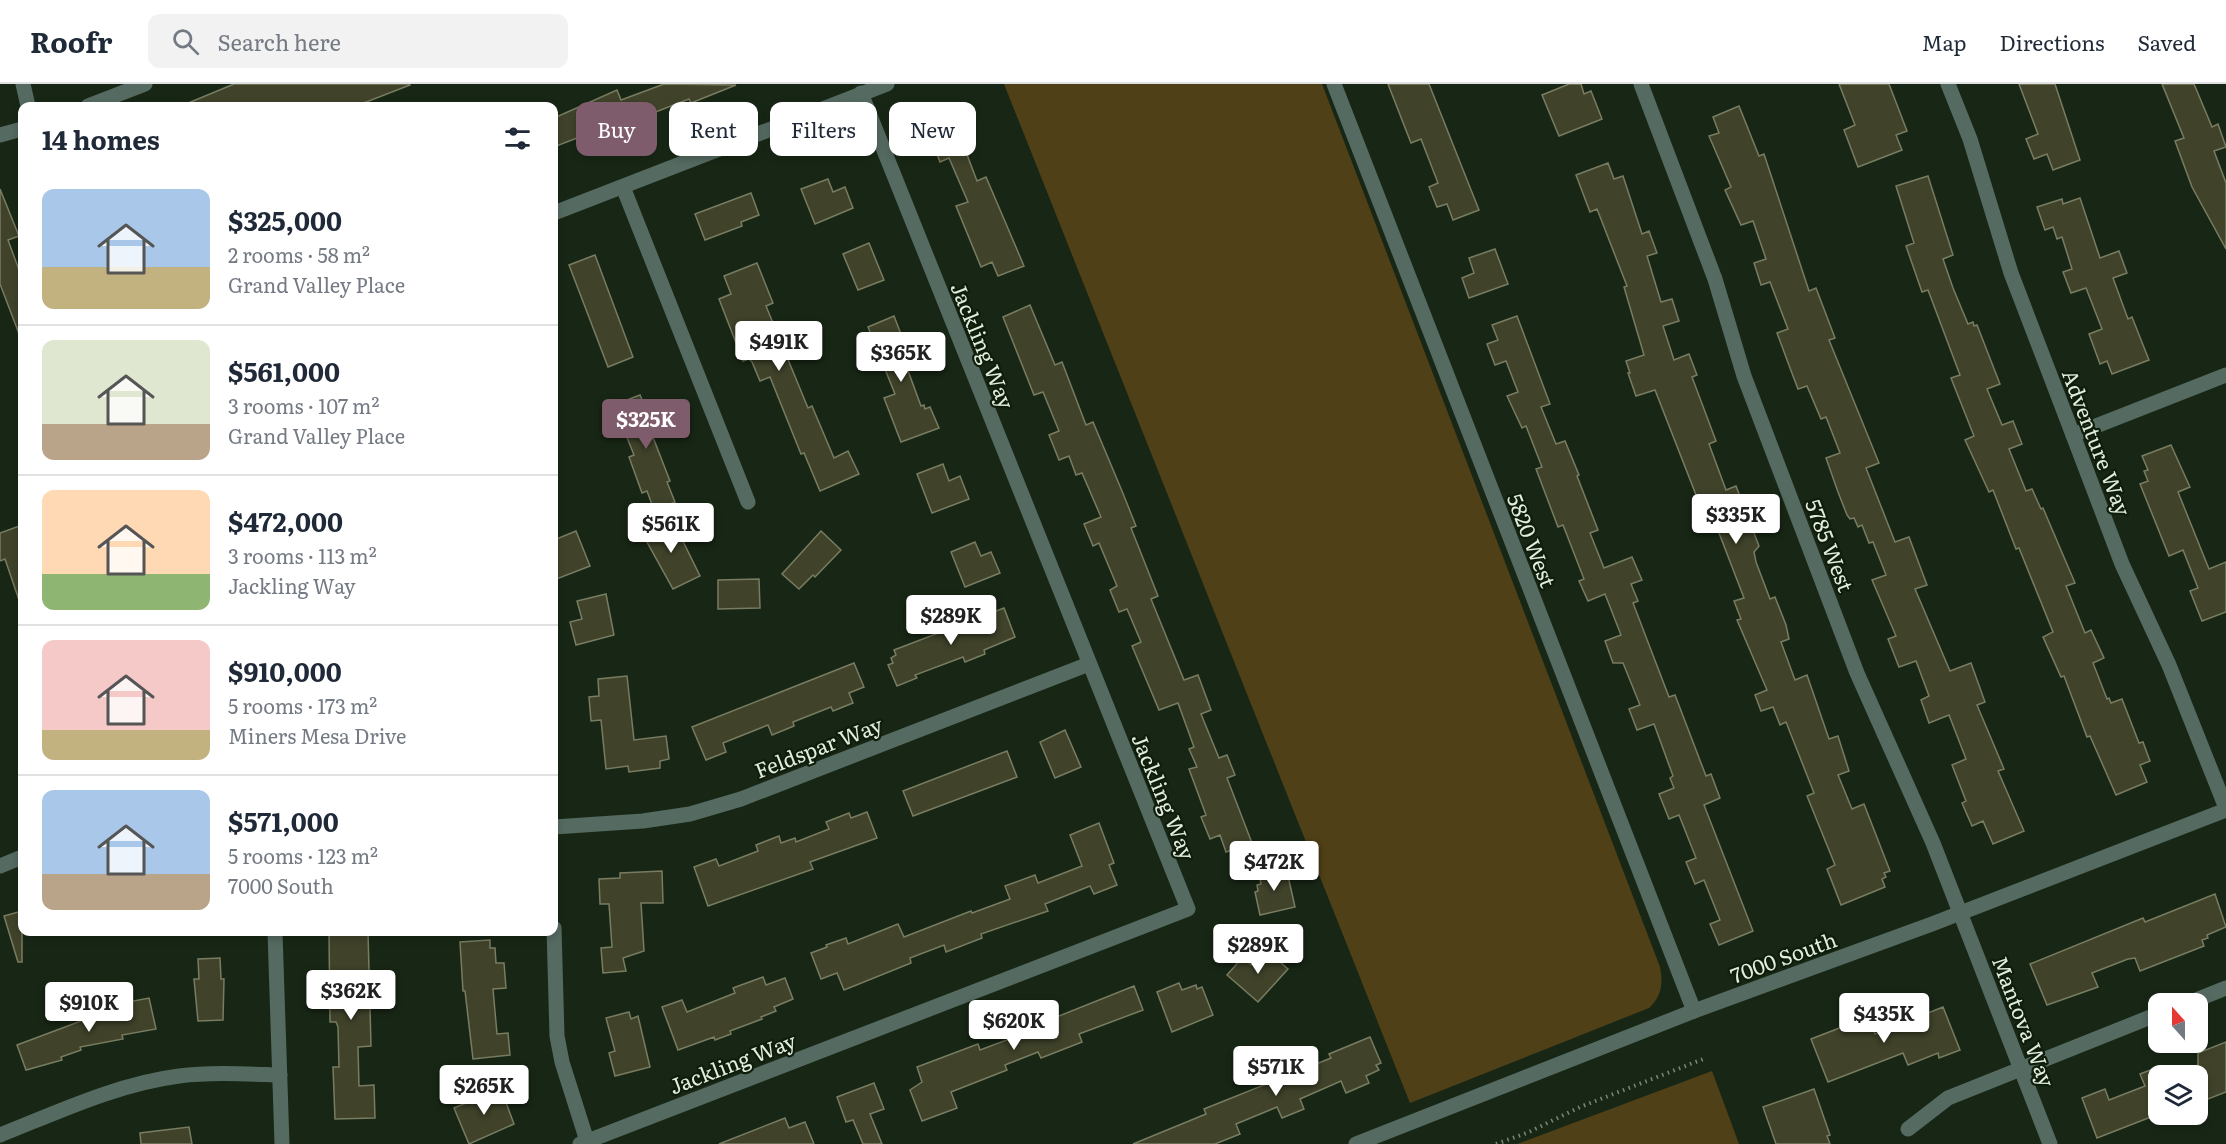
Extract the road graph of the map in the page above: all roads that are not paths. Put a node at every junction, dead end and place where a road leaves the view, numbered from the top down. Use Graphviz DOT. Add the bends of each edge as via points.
graph roads {
  1 [pos="22,84"];
  2 [pos="145,84"];
  3 [pos="887,84"];
  4 [pos="1334,84"];
  5 [pos="1641,84"];
  6 [pos="1948,84"];
  7 [pos="861,93"];
  8 [pos="27,102"];
  9 [pos="98,102"];
  10 [pos="18,130"];
  11 [pos="0,135"];
  12 [pos="623,187"];
  13 [pos="558,211"];
  14 [pos="2226,375"];
  15 [pos="2073,435"];
  16 [pos="748,502"];
  17 [pos="1089,664"];
  18 [pos="2226,809"];
  19 [pos="558,826"];
  20 [pos="18,859"];
  21 [pos="0,866"];
  22 [pos="1961,913"];
  23 [pos="275,936"];
  24 [pos="554,936"];
  25 [pos="2226,988"];
  26 [pos="2208,995"];
  27 [pos="1694,1011"];
  28 [pos="2148,1018"];
  29 [pos="2021,1069"];
  30 [pos="280,1075"];
  31 [pos="1908,1129"];
  32 [pos="0,1135"];
  33 [pos="583,1142"];
  34 [pos="282,1144"];
  35 [pos="1356,1144"];
  36 [pos="2050,1144"];
  1 -- 8 [label="street"];
  2 -- 9 [label="street"];
  3 -- 7 [label="street"];
  4 -- 27 [label="street, 5820 West"];
  5 -- 22 [label="street, 5785 West" via="1715,279 1744,376 1857,673 1911,790"];
  6 -- 15 [label="street, Adventure Way" via="1970,139 2011,273"];
  7 -- 12 [label="street"];
  7 -- 17 [label="street, Jackling Way"];
  10 -- 11 [label="street"];
  12 -- 13 [label="street"];
  12 -- 16 [label="street"];
  14 -- 15 [label="street"];
  15 -- 18 [label="street, Adventure Way" via="2122,564 2169,665"];
  17 -- 19 [label="street, Feldspar Way" via="720,805 643,821"];
  17 -- 33 [label="street, Jackling Way" via="1188,909"];
  18 -- 22 [label="street, 7000 South"];
  20 -- 21 [label="street"];
  22 -- 27 [label="street, 7000 South"];
  22 -- 29 [label="street, Mantova Way"];
  23 -- 30 [label="street"];
  24 -- 33 [label="street" via="557,1036"];
  25 -- 26 [label="street"];
  27 -- 35 [label="street, 7000 South"];
  28 -- 29 [label="street"];
  29 -- 31 [label="street" via="1948,1098"];
  29 -- 36 [label="street, Mantova Way"];
  30 -- 32 [label="street" via="196,1075 158,1080 106,1094"];
  30 -- 34 [label="street"];
}
